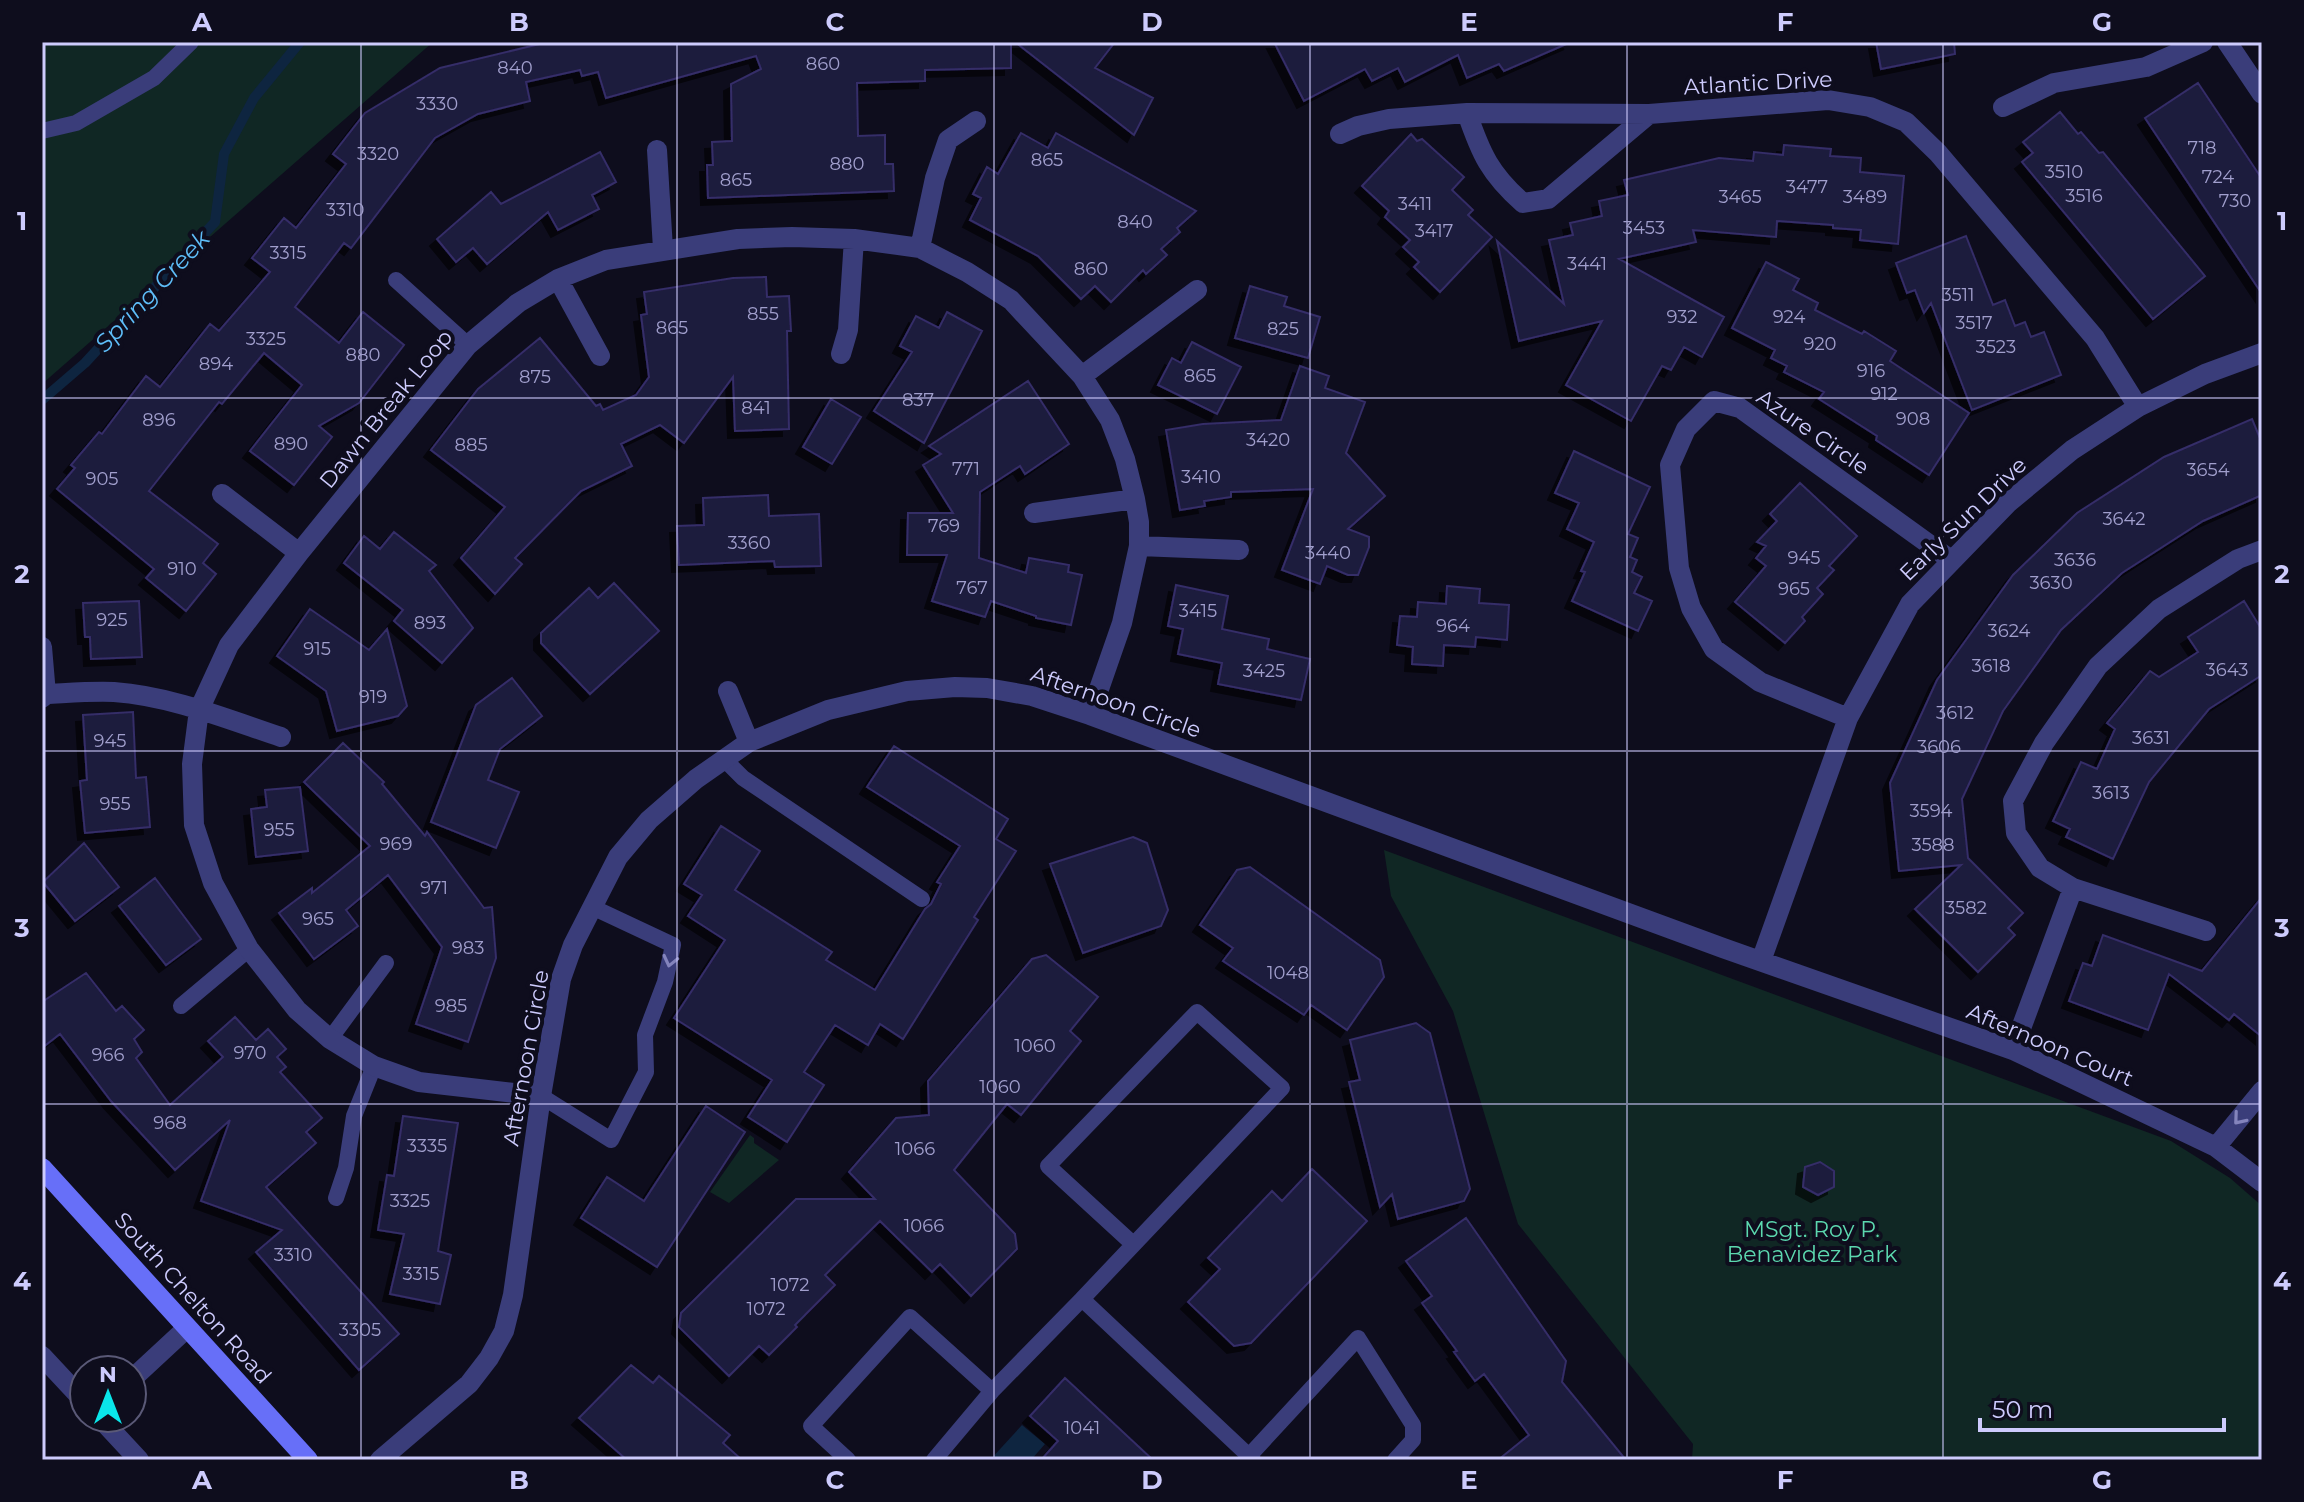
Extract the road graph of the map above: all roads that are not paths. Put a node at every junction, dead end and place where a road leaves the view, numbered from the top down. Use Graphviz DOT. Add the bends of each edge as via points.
graph roads {
  1 [pos="191,42"];
  2 [pos="2203,42"];
  3 [pos="2227,42"];
  4 [pos="2262,94"];
  5 [pos="2003,107"];
  6 [pos="1467,113"];
  7 [pos="1649,114"];
  8 [pos="976,121"];
  9 [pos="42,131"];
  10 [pos="1340,134"];
  11 [pos="657,150"];
  12 [pos="854,239"];
  13 [pos="920,248"];
  14 [pos="663,249"];
  15 [pos="558,279"];
  16 [pos="396,280"];
  17 [pos="1197,290"];
  18 [pos="468,345"];
  19 [pos="2262,353"];
  20 [pos="841,354"];
  21 [pos="600,356"];
  22 [pos="1082,376"];
  23 [pos="2138,407"];
  24 [pos="222,494"];
  25 [pos="1135,499"];
  26 [pos="1034,513"];
  27 [pos="1139,546"];
  28 [pos="1239,550"];
  29 [pos="2262,550"];
  30 [pos="299,553"];
  31 [pos="1951,560"];
  32 [pos="42,647"];
  33 [pos="728,691"];
  34 [pos="44,696"];
  35 [pos="199,710"];
  36 [pos="1090,715"];
  37 [pos="1848,718"];
  38 [pos="281,737"];
  39 [pos="749,742"];
  40 [pos="724,759"];
  41 [pos="2073,888"];
  42 [pos="922,899"];
  43 [pos="592,907"];
  44 [pos="2206,931"];
  45 [pos="249,949"];
  46 [pos="1761,961"];
  47 [pos="386,963"];
  48 [pos="181,1006"];
  49 [pos="330,1039"];
  50 [pos="2013,1050"];
  51 [pos="374,1066"];
  52 [pos="2262,1091"];
  53 [pos="541,1096"];
  54 [pos="2216,1147"];
  55 [pos="42,1168"];
  56 [pos="2262,1182"];
  57 [pos="336,1198"];
  58 [pos="1133,1244"];
  59 [pos="1082,1299"];
  60 [pos="187,1328"];
  61 [pos="42,1356"];
  62 [pos="148,1364"];
  63 [pos="68,1384"];
  64 [pos="992,1391"];
  65 [pos="115,1434"];
  66 [pos="1249,1459"];
  67 [pos="139,1460"];
  68 [pos="308,1460"];
  69 [pos="380,1460"];
  70 [pos="848,1460"];
  71 [pos="934,1460"];
  72 [pos="1395,1460"];
  1 -- 9 [label="lane" via="154,78 76,123"];
  2 -- 5 [label="street" via="2146,67 2054,83"];
  3 -- 4 [label="street"];
  6 -- 7 [label="street, Atlantic Drive"];
  6 -- 7 [label="street" via="1481,154 1503,186 1523,203 1548,199"];
  6 -- 10 [label="street, Atlantic Drive" via="1389,119"];
  7 -- 23 [label="street, Atlantic Drive" via="1828,100 1870,107 1906,122 2095,338"];
  8 -- 13 [label="street" via="948,140"];
  11 -- 14 [label="street"];
  12 -- 13 [label="street, Dawn Break Loop"];
  12 -- 14 [label="street, Dawn Break Loop" via="738,239"];
  12 -- 20 [label="street" via="848,330"];
  13 -- 22 [label="street, Dawn Break Loop" via="1011,300"];
  14 -- 15 [label="street, Dawn Break Loop" via="606,260"];
  15 -- 18 [label="street, Dawn Break Loop" via="518,303"];
  15 -- 21 [label="street"];
  16 -- 18 [label="lane"];
  17 -- 22 [label="street"];
  18 -- 30 [label="street, Dawn Break Loop"];
  19 -- 23 [label="street, Early Sun Drive"];
  22 -- 25 [label="street, Dawn Break Loop" via="1110,420"];
  23 -- 31 [label="street, Early Sun Drive" via="2072,450"];
  24 -- 30 [label="street"];
  25 -- 26 [label="street"];
  25 -- 27 [label="street, Dawn Break Loop"];
  27 -- 28 [label="street"];
  27 -- 36 [label="street, Dawn Break Loop" via="1122,623"];
  29 -- 41 [label="street" via="2238,559 2159,609 2098,666 2044,743 2013,801 2016,833 2040,868"];
  30 -- 35 [label="street, Dawn Break Loop" via="229,645"];
  31 -- 37 [label="street, Early Sun Drive" via="1910,604"];
  31 -- 37 [label="street, Azure Circle" via="1740,408 1714,401 1686,429 1670,465 1679,568 1691,608 1714,649 1760,682"];
  32 -- 34 [label="street"];
  33 -- 39 [label="street"];
  34 -- 35 [label="street" via="114,692"];
  35 -- 38 [label="street"];
  35 -- 45 [label="street, Dawn Break Loop" via="192,764 194,825 213,883"];
  36 -- 39 [label="street, Afternoon Circle" via="1032,696 955,687 828,710"];
  36 -- 46 [label="street, Afternoon Circle"];
  37 -- 46 [label="street, Early Sun Drive"];
  39 -- 40 [label="street, Afternoon Circle"];
  40 -- 42 [label="lane" via="754,786"];
  40 -- 43 [label="street, Afternoon Circle" via="649,820 618,857"];
  41 -- 44 [label="street"];
  41 -- 50 [label="street"];
  43 -- 53 [label="street, Afternoon Circle" via="561,979"];
  43 -- 53 [label="lane, one-way" via="673,945 645,1035 646,1072 611,1140"];
  45 -- 48 [label="lane"];
  45 -- 49 [label="street, Dawn Break Loop" via="297,1010"];
  46 -- 50 [label="street, Afternoon Court"];
  47 -- 49 [label="lane"];
  49 -- 51 [label="street, Dawn Break Loop"];
  50 -- 54 [label="street, Afternoon Court"];
  51 -- 53 [label="street, Dawn Break Loop" via="419,1082"];
  51 -- 57 [label="lane" via="354,1116"];
  52 -- 54 [label="street, one-way"];
  53 -- 69 [label="street, Afternoon Circle" via="504,1331 469,1384"];
  54 -- 56 [label="street, Afternoon Court"];
  55 -- 60 [label="main road, South Chelton Road"];
  58 -- 58 [label="lane" via="1282,1088 1197,1012 1048,1166"];
  58 -- 59 [label="lane"];
  59 -- 64 [label="lane"];
  59 -- 66 [label="lane"];
  60 -- 62 [label="street"];
  60 -- 68 [label="main road, South Chelton Road"];
  61 -- 63 [label="street"];
  64 -- 70 [label="lane" via="910,1317 811,1426"];
  64 -- 71 [label="lane"];
  65 -- 67 [label="street"];
  66 -- 72 [label="lane" via="1358,1338 1413,1425 1413,1440"];
}
